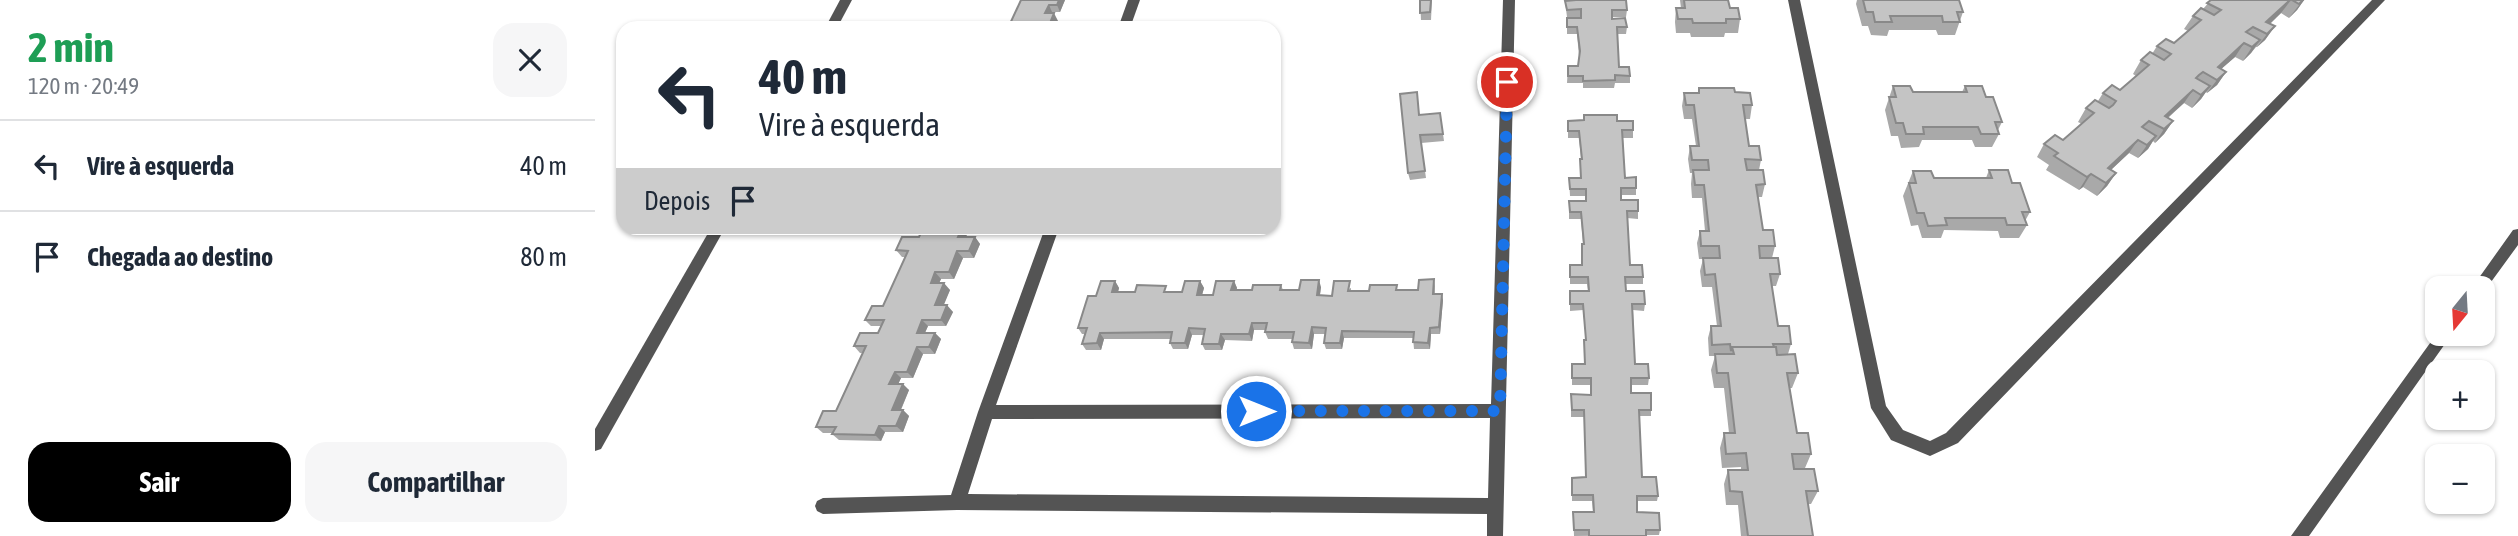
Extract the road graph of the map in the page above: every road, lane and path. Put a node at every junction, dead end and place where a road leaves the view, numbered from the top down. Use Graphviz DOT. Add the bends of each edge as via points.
graph roads {
  1 [pos="846,0"];
  2 [pos="1134,0"];
  3 [pos="1509,0"];
  4 [pos="1794,0"];
  5 [pos="2378,0"];
  6 [pos="835,21"];
  7 [pos="1126,21"];
  8 [pos="2518,234"];
  9 [pos="713,235"];
  10 [pos="1049,235"];
  11 [pos="2487,276"];
  12 [pos="2436,346"];
  13 [pos="1500,411"];
  14 [pos="986,412"];
  15 [pos="595,444"];
  16 [pos="957,502"];
  17 [pos="823,506"];
  18 [pos="1495,506"];
  19 [pos="1495,536"];
  20 [pos="2299,536"];
  1 -- 6 [label="street"];
  2 -- 7 [label="street"];
  3 -- 13 [label="street"];
  4 -- 5 [label="street" via="1879,408 1897,435 1930,449 1952,439"];
  8 -- 11 [label="street"];
  9 -- 15 [label="street"];
  10 -- 14 [label="street"];
  12 -- 20 [label="street"];
  13 -- 14 [label="street"];
  13 -- 18 [label="street"];
  14 -- 16 [label="street"];
  16 -- 17 [label="street"];
  16 -- 18 [label="street"];
  18 -- 19 [label="street"];
}
